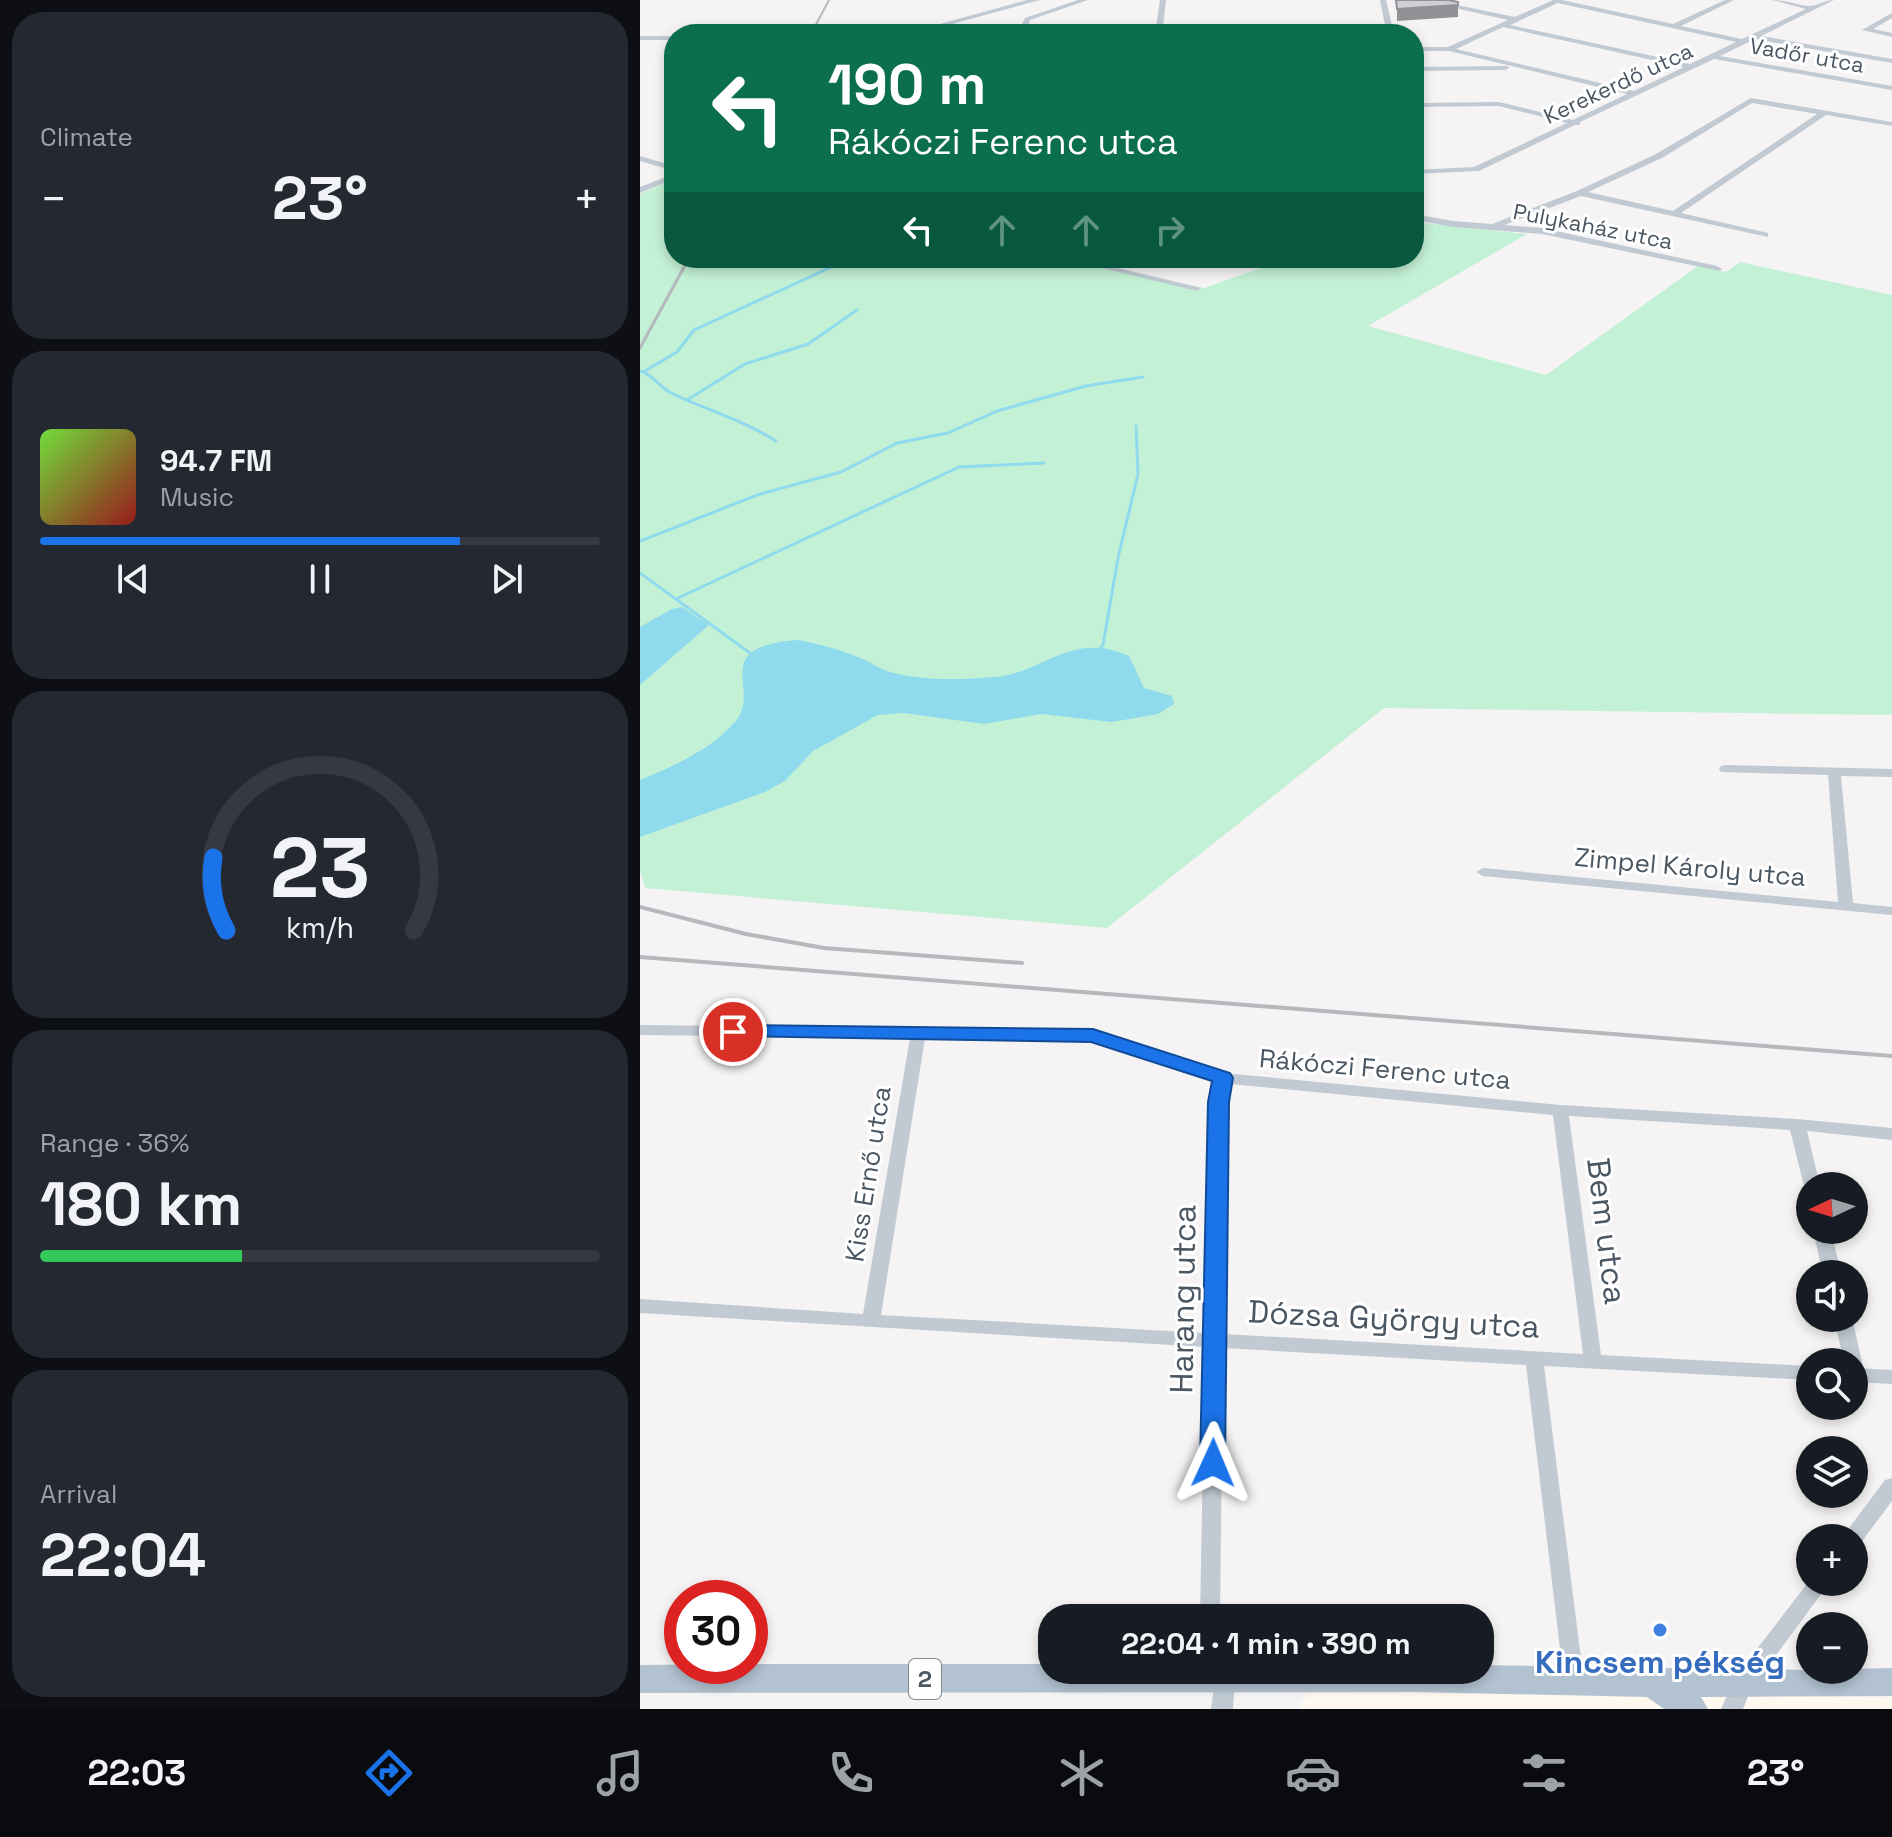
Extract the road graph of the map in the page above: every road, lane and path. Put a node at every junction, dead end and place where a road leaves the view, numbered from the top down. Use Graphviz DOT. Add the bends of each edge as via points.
graph roads {
  1 [pos="1036,0"];
  2 [pos="1085,0"];
  3 [pos="1163,0"];
  4 [pos="1383,0"];
  5 [pos="1422,0"];
  6 [pos="1558,0"];
  7 [pos="1731,0"];
  8 [pos="1775,0"];
  9 [pos="1831,0"];
  10 [pos="1812,9"];
  11 [pos="1892,15"];
  12 [pos="1515,19"];
  13 [pos="945,24"];
  14 [pos="1025,24"];
  15 [pos="1160,24"];
  16 [pos="1388,24"];
  17 [pos="1502,25"];
  18 [pos="1675,26"];
  19 [pos="1892,35"];
  20 [pos="1756,37"];
  21 [pos="640,38"];
  22 [pos="664,38"];
  23 [pos="1744,42"];
  24 [pos="1424,49"];
  25 [pos="1449,49"];
  26 [pos="1715,57"];
  27 [pos="1892,61"];
  28 [pos="1692,67"];
  29 [pos="1525,68"];
  30 [pos="1424,69"];
  31 [pos="1892,88"];
  32 [pos="1637,94"];
  33 [pos="1424,105"];
  34 [pos="1825,112"];
  35 [pos="1577,123"];
  36 [pos="1892,124"];
  37 [pos="640,158"];
  38 [pos="664,166"];
  39 [pos="1424,168"];
  40 [pos="664,180"];
  41 [pos="640,190"];
  42 [pos="1580,193"];
  43 [pos="1673,215"];
  44 [pos="1424,218"];
  45 [pos="1495,226"];
  46 [pos="1765,235"];
  47 [pos="1108,268"];
  48 [pos="1717,269"];
  49 [pos="1197,288"];
  50 [pos="1726,769"];
  51 [pos="1834,772"];
  52 [pos="1892,773"];
  53 [pos="1483,872"];
  54 [pos="1846,906"];
  55 [pos="1892,911"];
  56 [pos="640,1030"];
  57 [pos="918,1035"];
  58 [pos="1223,1078"];
  59 [pos="1560,1110"];
  60 [pos="1797,1125"];
  61 [pos="1892,1134"];
  62 [pos="1809,1172"];
  63 [pos="640,1306"];
  64 [pos="871,1321"];
  65 [pos="1215,1339"];
  66 [pos="1534,1358"];
  67 [pos="1593,1361"];
  68 [pos="1796,1372"];
  69 [pos="1868,1373"];
  70 [pos="1892,1377"];
  71 [pos="1892,1486"];
  72 [pos="1864,1524"];
  73 [pos="1810,1596"];
  74 [pos="1210,1604"];
  75 [pos="640,1679"];
  76 [pos="1494,1680"];
  77 [pos="1038,1682"];
  78 [pos="1574,1682"];
  79 [pos="1892,1682"];
  80 [pos="1653,1683"];
  81 [pos="1737,1696"];
  82 [pos="1691,1709"];
  1 -- 13 [label="street"];
  2 -- 14 [label="street"];
  3 -- 15 [label="street"];
  4 -- 16 [label="street"];
  5 -- 12 [label="street"];
  6 -- 12 [label="street"];
  6 -- 18 [label="street"];
  7 -- 18 [label="street"];
  8 -- 10 [label="street"];
  9 -- 10 [label="street, Kerekerdő utca"];
  10 -- 20 [label="street, Kerekerdő utca"];
  11 -- 19 [label="street" via="1866,30"];
  12 -- 17 [label="street"];
  17 -- 25 [label="street"];
  17 -- 28 [label="street"];
  18 -- 23 [label="street"];
  20 -- 23 [label="street, Kerekerdő utca"];
  20 -- 27 [label="street"];
  21 -- 22 [label="street"];
  23 -- 26 [label="street, Kerekerdő utca"];
  24 -- 25 [label="street"];
  25 -- 29 [label="street"];
  26 -- 28 [label="street, Kerekerdő utca"];
  26 -- 31 [label="street, Vadőr utca"];
  28 -- 32 [label="street, Kerekerdő utca"];
  29 -- 30 [label="street"];
  29 -- 32 [label="street"];
  32 -- 35 [label="street, Kerekerdő utca"];
  33 -- 35 [label="street" via="1505,105"];
  34 -- 36 [label="street"];
  34 -- 42 [label="street" via="1751,100 1659,156"];
  34 -- 43 [label="street"];
  35 -- 39 [label="street, Kerekerdő utca" via="1476,169"];
  37 -- 38 [label="street"];
  40 -- 41 [label="street"];
  42 -- 43 [label="street"];
  42 -- 45 [label="street"];
  43 -- 46 [label="street"];
  44 -- 45 [label="street, Pulykaház utca"];
  45 -- 48 [label="street, Pulykaház utca" via="1542,231"];
  47 -- 49 [label="street"];
  50 -- 51 [label="street"];
  51 -- 52 [label="street"];
  51 -- 54 [label="street"];
  53 -- 54 [label="street, Zimpel Károly utca"];
  54 -- 55 [label="street, Zimpel Károly utca"];
  56 -- 57 [label="street, Rákóczi Ferenc utca"];
  57 -- 58 [label="street, Rákóczi Ferenc utca" via="1093,1035"];
  57 -- 64 [label="street, Kiss Ernő utca"];
  58 -- 59 [label="street, Rákóczi Ferenc utca"];
  58 -- 65 [label="street, Harang utca" via="1218,1102"];
  59 -- 60 [label="street, Rákóczi Ferenc utca"];
  59 -- 67 [label="street, Bem utca"];
  60 -- 61 [label="street, Rákóczi Ferenc utca"];
  60 -- 62 [label="street"];
  63 -- 64 [label="street, Dózsa György utca"];
  64 -- 65 [label="street, Dózsa György utca"];
  65 -- 66 [label="street, Dózsa György utca"];
  65 -- 74 [label="street, Harang utca"];
  66 -- 67 [label="street, Dózsa György utca"];
  66 -- 78 [label="street"];
  67 -- 68 [label="street, Dózsa György utca"];
  69 -- 70 [label="street"];
  71 -- 72 [label="street"];
  73 -- 81 [label="street"];
  75 -- 77 [label="main road, 2"];
  76 -- 78 [label="main road, 2"];
  78 -- 80 [label="main road, 2"];
  79 -- 81 [label="main road, 2"];
  80 -- 81 [label="main road, 2"];
  80 -- 82 [label="main road"];
}
